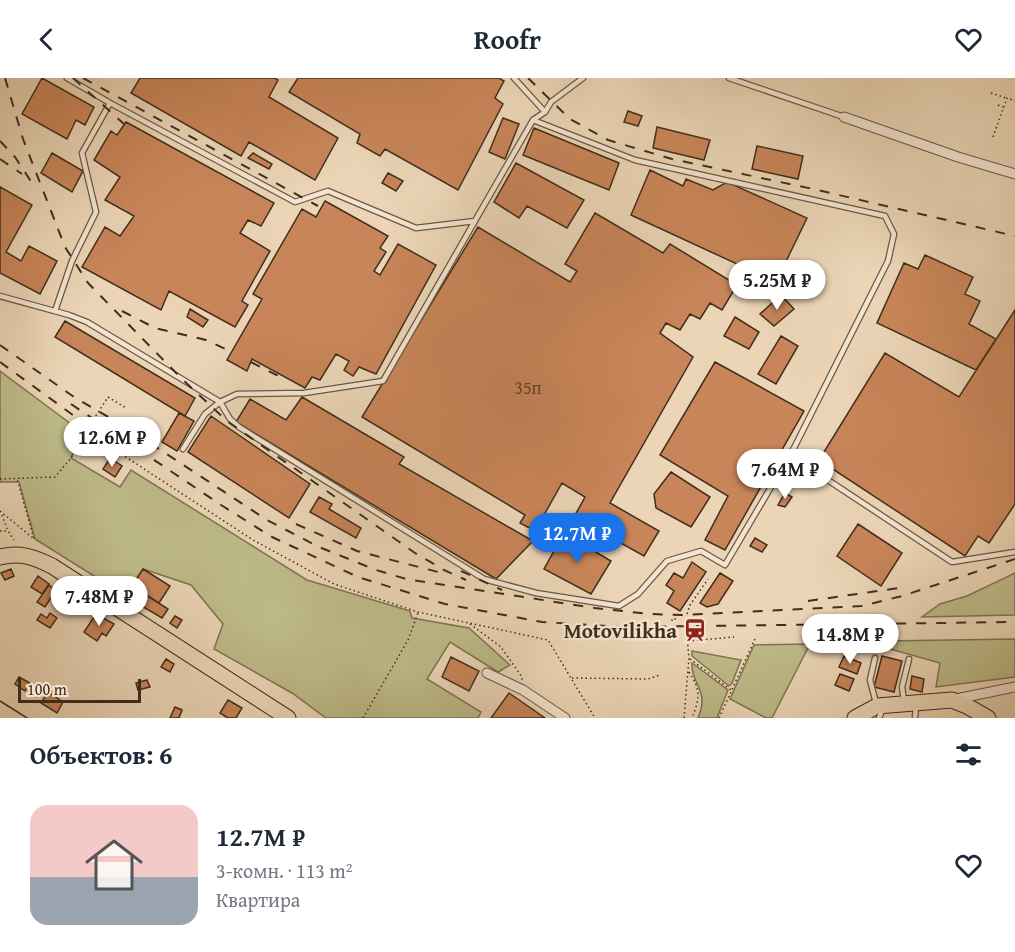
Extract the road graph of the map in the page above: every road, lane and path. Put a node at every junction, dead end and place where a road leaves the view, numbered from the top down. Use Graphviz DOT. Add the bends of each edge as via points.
graph roads {
  1 [pos="68,78"];
  2 [pos="514,78"];
  3 [pos="583,78"];
  4 [pos="729,78"];
  5 [pos="996,89"];
  6 [pos="1007,98"];
  7 [pos="1015,101"];
  8 [pos="110,103"];
  9 [pos="998,105"];
  10 [pos="1004,107"];
  11 [pos="545,112"];
  12 [pos="844,117"];
  13 [pos="533,120"];
  14 [pos="993,137"];
  15 [pos="1015,174"];
  16 [pos="475,221"];
  17 [pos="0,296"];
  18 [pos="55,311"];
  19 [pos="220,402"];
  20 [pos="126,408"];
  21 [pos="86,431"];
  22 [pos="183,449"];
  23 [pos="790,455"];
  24 [pos="17,478"];
  25 [pos="0,479"];
  26 [pos="0,511"];
  27 [pos="2,514"];
  28 [pos="0,531"];
  29 [pos="8,531"];
  30 [pos="14,540"];
  31 [pos="1015,552"];
  32 [pos="0,557"];
  33 [pos="708,579"];
  34 [pos="418,612"];
  35 [pos="687,614"];
  36 [pos="676,619"];
  37 [pos="672,621"];
  38 [pos="468,623"];
  39 [pos="687,637"];
  40 [pos="734,637"];
  41 [pos="755,639"];
  42 [pos="687,641"];
  43 [pos="689,658"];
  44 [pos="875,658"];
  45 [pos="909,659"];
  46 [pos="688,671"];
  47 [pos="487,674"];
  48 [pos="660,675"];
  49 [pos="572,678"];
  50 [pos="1015,687"];
  51 [pos="523,690"];
  52 [pos="731,690"];
  53 [pos="952,700"];
  54 [pos="912,708"];
  55 [pos="880,710"];
  56 [pos="288,718"];
  57 [pos="363,718"];
  58 [pos="565,718"];
  59 [pos="596,718"];
  60 [pos="684,718"];
  61 [pos="692,718"];
  62 [pos="719,718"];
  63 [pos="855,718"];
  64 [pos="988,718"];
  1 -- 8 [label="lane"];
  2 -- 11 [label="lane"];
  3 -- 11 [label="lane"];
  4 -- 12 [label="lane"];
  5 -- 6 [label="path" via="993,93"];
  6 -- 7 [label="path"];
  6 -- 10 [label="path"];
  8 -- 16 [label="lane" via="295,202 328,191 416,228"];
  8 -- 18 [label="lane" via="82,153 96,212 72,261"];
  9 -- 10 [label="path"];
  10 -- 14 [label="path"];
  11 -- 13 [label="lane"];
  12 -- 15 [label="street"];
  13 -- 16 [label="lane"];
  13 -- 23 [label="lane" via="635,160 885,216 894,234 888,261"];
  16 -- 19 [label="lane" via="383,381 304,393 237,394"];
  17 -- 18 [label="lane"];
  18 -- 19 [label="lane" via="87,322"];
  19 -- 22 [label="lane" via="199,422"];
  19 -- 23 [label="lane" via="240,427 484,579 536,593 618,606 638,594 667,561 701,551 724,565"];
  20 -- 21 [label="path, bridge" via="108,397"];
  21 -- 24 [label="path" via="55,477"];
  21 -- 34 [label="path" via="282,557 334,584"];
  23 -- 31 [label="lane" via="952,561"];
  24 -- 25 [label="path"];
  24 -- 27 [label="path" via="35,541"];
  26 -- 27 [label="path"];
  27 -- 29 [label="path"];
  28 -- 29 [label="path"];
  29 -- 30 [label="path"];
  32 -- 56 [label="main road" via="25,555 52,566"];
  33 -- 35 [label="path"];
  34 -- 38 [label="path"];
  34 -- 57 [label="path" via="408,640"];
  36 -- 37 [label="path"];
  38 -- 49 [label="path" via="548,640"];
  38 -- 51 [label="path" via="501,646 522,677"];
  39 -- 42 [label="path"];
  40 -- 42 [label="path"];
  41 -- 52 [label="path"];
  42 -- 43 [label="path"];
  43 -- 46 [label="path"];
  43 -- 52 [label="path"];
  44 -- 55 [label="lane" via="870,680"];
  45 -- 54 [label="lane" via="902,687"];
  46 -- 60 [label="path"];
  46 -- 61 [label="path" via="698,686 698,704"];
  47 -- 51 [label="street"];
  48 -- 49 [label="path" via="648,679"];
  49 -- 59 [label="path"];
  50 -- 53 [label="street"];
  51 -- 58 [label="street"];
  52 -- 62 [label="path"];
  53 -- 54 [label="main road"];
  53 -- 64 [label="main road"];
  54 -- 55 [label="main road"];
  55 -- 63 [label="main road"];
}
